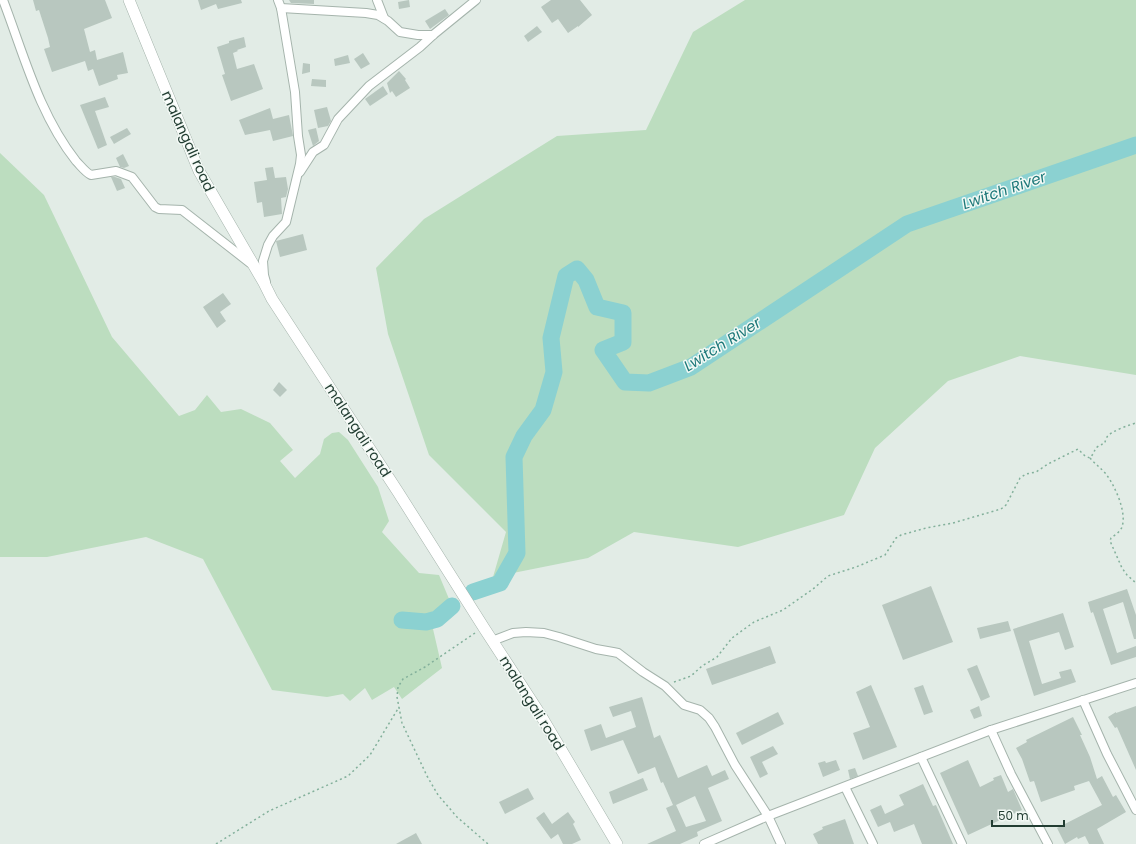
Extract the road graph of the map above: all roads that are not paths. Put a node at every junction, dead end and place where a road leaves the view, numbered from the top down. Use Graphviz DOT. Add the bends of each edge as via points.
graph roads {
  1 [pos="3,0"];
  2 [pos="129,0"];
  3 [pos="377,0"];
  4 [pos="476,0"];
  5 [pos="279,4"];
  6 [pos="384,18"];
  7 [pos="433,35"];
  8 [pos="295,179"];
  9 [pos="254,266"];
  10 [pos="272,299"];
  11 [pos="492,640"];
  12 [pos="1136,683"];
  13 [pos="1083,700"];
  14 [pos="991,730"];
  15 [pos="921,757"];
  16 [pos="845,786"];
  17 [pos="1136,810"];
  18 [pos="768,816"];
  19 [pos="617,844"];
  20 [pos="704,844"];
  21 [pos="781,844"];
  22 [pos="873,844"];
  23 [pos="962,844"];
  24 [pos="1048,844"];
  1 -- 9 [label="street" via="46,114 85,172 92,175 116,171 132,177 155,207 182,210"];
  2 -- 9 [label="street, malangali road" via="199,171"];
  3 -- 6 [label="street"];
  4 -- 7 [label="street"];
  5 -- 6 [label="street" via="366,13"];
  5 -- 8 [label="street" via="295,92 301,155"];
  6 -- 7 [label="street" via="400,32"];
  7 -- 8 [label="street" via="353,102 338,119 324,145 313,152"];
  8 -- 10 [label="street" via="286,222 272,236 263,261 264,275"];
  9 -- 10 [label="street, malangali road"];
  10 -- 11 [label="street, malangali road"];
  11 -- 18 [label="street" via="513,633 544,633 618,654 665,686 684,705 700,710 709,718"];
  11 -- 19 [label="street, malangali road" via="540,714"];
  12 -- 13 [label="street"];
  13 -- 14 [label="street"];
  13 -- 17 [label="street"];
  14 -- 15 [label="street"];
  14 -- 24 [label="street"];
  15 -- 16 [label="street"];
  15 -- 23 [label="street"];
  16 -- 18 [label="street"];
  16 -- 22 [label="street"];
  18 -- 20 [label="street"];
  18 -- 21 [label="street"];
}
